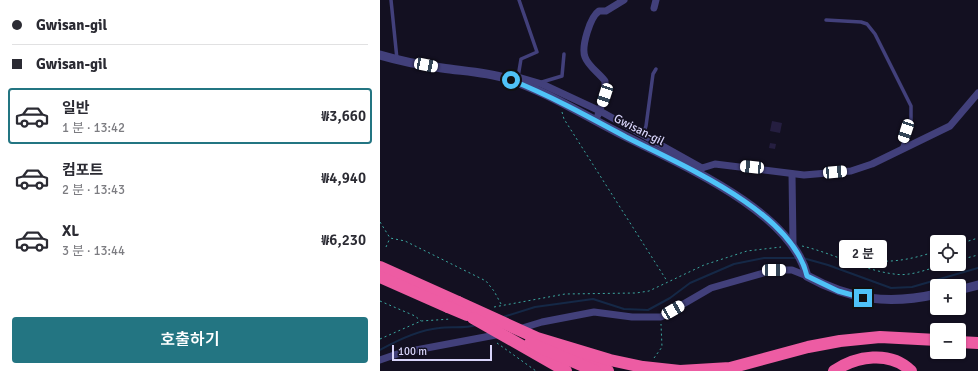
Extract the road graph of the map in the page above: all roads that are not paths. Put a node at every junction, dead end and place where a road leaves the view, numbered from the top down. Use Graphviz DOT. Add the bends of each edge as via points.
graph roads {
  1 [pos="391,0"];
  2 [pos="519,0"];
  3 [pos="624,0"];
  4 [pos="656,0"];
  5 [pos="654,8"];
  6 [pos="826,20"];
  7 [pos="564,54"];
  8 [pos="380,55"];
  9 [pos="397,60"];
  10 [pos="656,69"];
  11 [pos="518,76"];
  12 [pos="503,78"];
  13 [pos="539,83"];
  14 [pos="978,93"];
  15 [pos="600,111"];
  16 [pos="596,121"];
  17 [pos="642,135"];
  18 [pos="900,151"];
  19 [pos="700,170"];
  20 [pos="792,174"];
  21 [pos="794,247"];
  22 [pos="380,267"];
  23 [pos="806,271"];
  24 [pos="380,277"];
  25 [pos="978,285"];
  26 [pos="966,288"];
  27 [pos="930,295"];
  28 [pos="453,304"];
  29 [pos="473,318"];
  30 [pos="536,338"];
  31 [pos="930,340"];
  32 [pos="966,342"];
  33 [pos="978,343"];
  34 [pos="380,360"];
  35 [pos="566,371"];
  36 [pos="595,371"];
  37 [pos="608,371"];
  38 [pos="680,371"];
  39 [pos="834,371"];
  40 [pos="911,371"];
  1 -- 9 [label="lane"];
  2 -- 11 [label="lane" via="537,52 521,59"];
  3 -- 15 [label="street" via="594,15 584,48 585,57 605,81 605,95"];
  4 -- 5 [label="street"];
  6 -- 18 [label="lane" via="861,22 867,24 875,34 911,106 911,120"];
  7 -- 13 [label="lane" via="562,76"];
  8 -- 9 [label="street, Gwisan-gil"];
  9 -- 12 [label="street, Gwisan-gil"];
  10 -- 17 [label="lane" via="653,74 646,126"];
  11 -- 12 [label="street"];
  11 -- 13 [label="street"];
  12 -- 16 [label="street, Gwisan-gil" via="562,103"];
  13 -- 15 [label="street"];
  14 -- 18 [label="street" via="950,126"];
  15 -- 16 [label="street"];
  15 -- 17 [label="street"];
  16 -- 19 [label="street, Gwisan-gil"];
  17 -- 19 [label="street"];
  18 -- 20 [label="street" via="851,171"];
  19 -- 20 [label="street" via="715,164 726,164"];
  19 -- 21 [label="street, Gwisan-gil" via="754,209"];
  20 -- 21 [label="street"];
  21 -- 23 [label="street"];
  22 -- 28 [label="highway"];
  23 -- 27 [label="street" via="838,291 872,299 905,300"];
  23 -- 34 [label="street" via="774,270 711,288 661,317 632,317 594,312 542,322 490,338 400,353"];
  24 -- 28 [label="highway"];
  25 -- 26 [label="street"];
  28 -- 29 [label="highway, bridge"];
  28 -- 30 [label="highway, bridge"];
  29 -- 35 [label="highway, bridge"];
  29 -- 36 [label="highway, bridge"];
  30 -- 37 [label="highway, bridge"];
  30 -- 38 [label="highway, bridge" via="610,360"];
  31 -- 38 [label="highway" via="880,337 840,341 730,368"];
  32 -- 33 [label="highway"];
  39 -- 40 [label="highway" via="846,363 862,358 881,357"];
}
